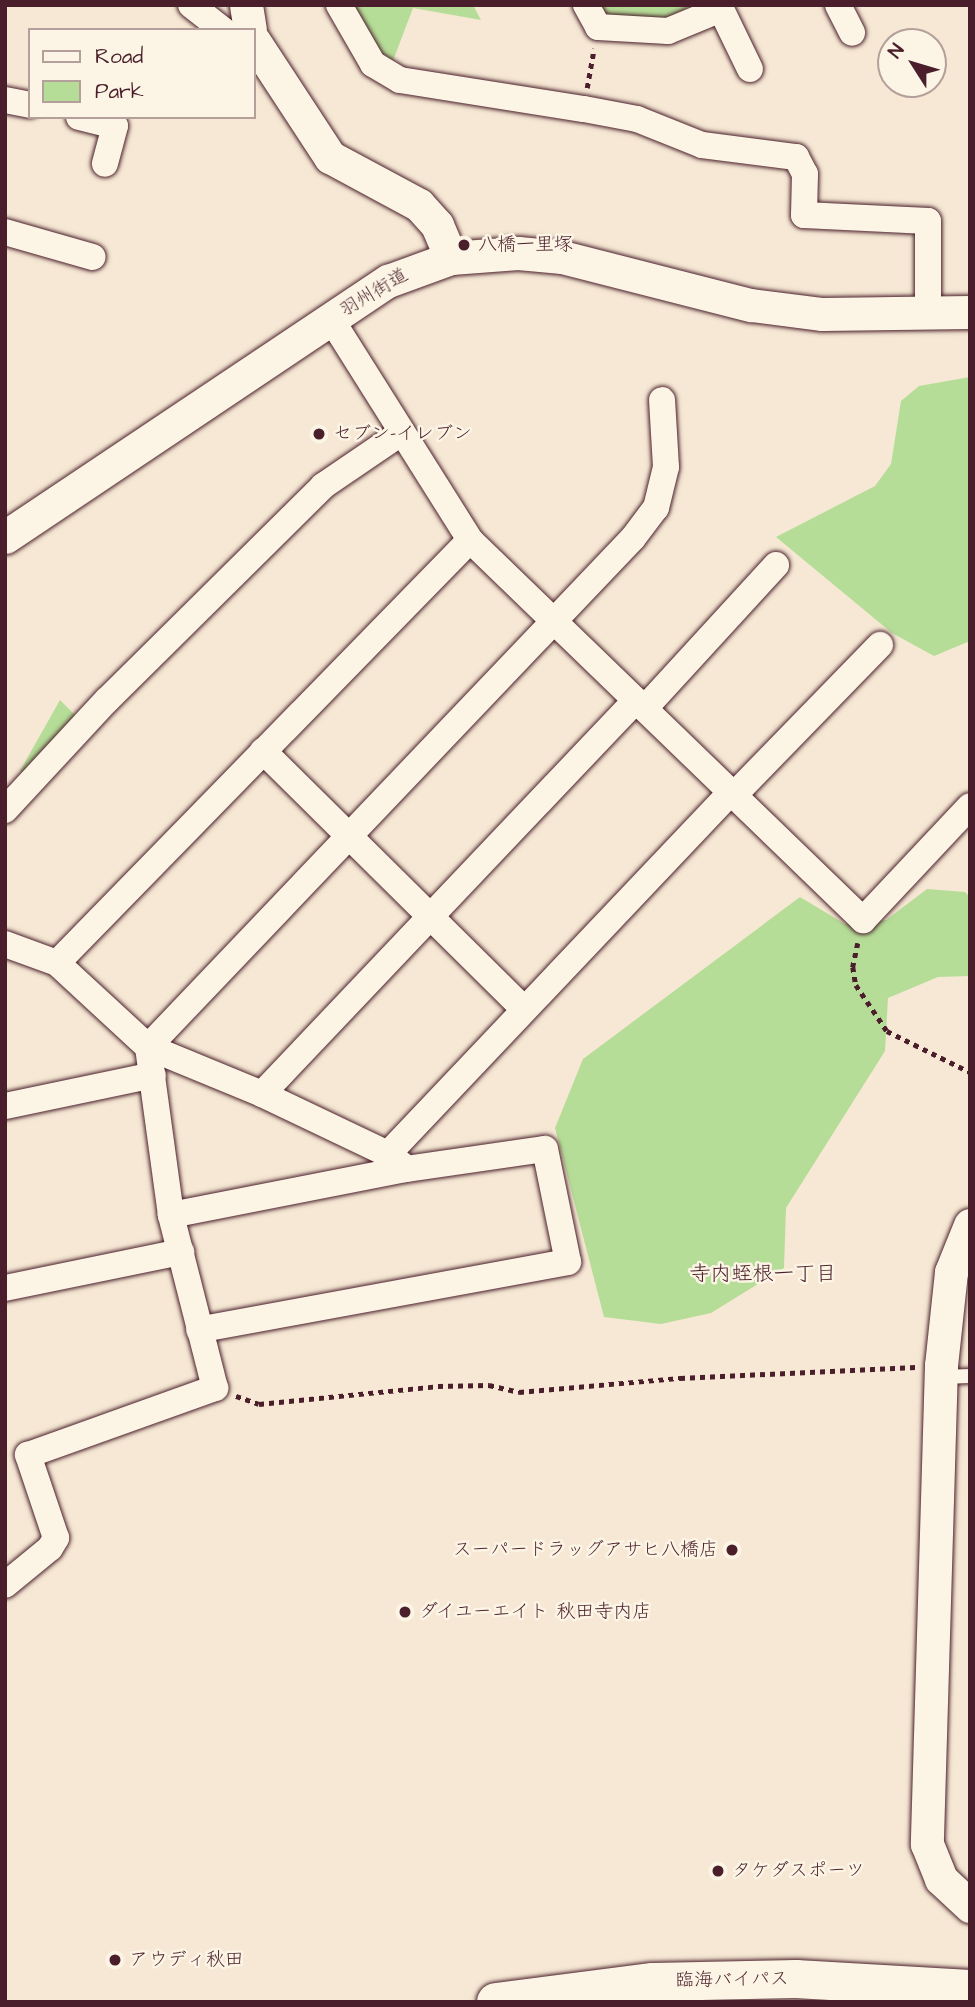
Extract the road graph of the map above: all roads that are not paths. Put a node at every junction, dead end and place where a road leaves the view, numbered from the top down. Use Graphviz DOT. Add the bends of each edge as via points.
graph roads {
  1 [pos="191,5"];
  2 [pos="246,5"];
  3 [pos="339,5"];
  4 [pos="838,5"];
  5 [pos="720,7"];
  6 [pos="592,16"];
  7 [pos="220,28"];
  8 [pos="250,28"];
  9 [pos="852,33"];
  10 [pos="256,44"];
  11 [pos="750,69"];
  12 [pos="5,100"];
  13 [pos="28,106"];
  14 [pos="87,119"];
  15 [pos="105,163"];
  16 [pos="5,232"];
  17 [pos="93,257"];
  18 [pos="451,258"];
  19 [pos="928,311"];
  20 [pos="970,312"];
  21 [pos="331,319"];
  22 [pos="662,400"];
  23 [pos="401,433"];
  24 [pos="5,537"];
  25 [pos="470,540"];
  26 [pos="776,565"];
  27 [pos="551,621"];
  28 [pos="880,645"];
  29 [pos="641,704"];
  30 [pos="263,751"];
  31 [pos="734,792"];
  32 [pos="970,806"];
  33 [pos="5,810"];
  34 [pos="349,838"];
  35 [pos="431,920"];
  36 [pos="5,944"];
  37 [pos="57,963"];
  38 [pos="524,1009"];
  39 [pos="148,1047"];
  40 [pos="153,1074"];
  41 [pos="262,1094"];
  42 [pos="5,1106"];
  43 [pos="397,1161"];
  44 [pos="171,1215"];
  45 [pos="970,1225"];
  46 [pos="181,1252"];
  47 [pos="5,1288"];
  48 [pos="199,1330"];
  49 [pos="951,1373"];
  50 [pos="17,1458"];
  51 [pos="5,1585"];
  52 [pos="970,1906"];
  53 [pos="970,1989"];
  54 [pos="496,2002"];
  1 -- 7 [label="street"];
  2 -- 8 [label="street"];
  3 -- 19 [label="street" via="373,64 400,80 637,119 702,145 796,157 805,174 804,215 928,220"];
  4 -- 9 [label="street"];
  5 -- 6 [label="street" via="668,32"];
  5 -- 11 [label="street"];
  10 -- 18 [label="street" via="330,157 419,205 437,225"];
  12 -- 13 [label="street"];
  14 -- 15 [label="street" via="115,126"];
  16 -- 17 [label="street"];
  18 -- 19 [label="street, 羽州街道" via="518,253 562,257 751,305 822,314"];
  18 -- 21 [label="street, 羽州街道" via="388,281"];
  19 -- 20 [label="street, 羽州街道"];
  21 -- 23 [label="street"];
  21 -- 24 [label="street, 羽州街道"];
  22 -- 27 [label="street" via="666,467 656,508 575,603"];
  23 -- 25 [label="street"];
  23 -- 33 [label="street" via="323,486 107,700"];
  25 -- 27 [label="street"];
  25 -- 30 [label="street"];
  26 -- 29 [label="street"];
  27 -- 29 [label="street"];
  27 -- 34 [label="street"];
  28 -- 31 [label="street"];
  29 -- 31 [label="street"];
  29 -- 35 [label="street"];
  30 -- 34 [label="street"];
  30 -- 37 [label="street"];
  31 -- 32 [label="street" via="863,920"];
  31 -- 38 [label="street"];
  34 -- 35 [label="street"];
  34 -- 39 [label="street"];
  35 -- 38 [label="street"];
  35 -- 41 [label="street"];
  36 -- 37 [label="street"];
  37 -- 39 [label="street"];
  38 -- 43 [label="street"];
  39 -- 40 [label="street"];
  39 -- 41 [label="street"];
  40 -- 42 [label="street"];
  40 -- 44 [label="street"];
  41 -- 43 [label="street"];
  43 -- 44 [label="street"];
  43 -- 48 [label="street" via="545,1149 568,1262"];
  44 -- 46 [label="street"];
  45 -- 49 [label="street" via="951,1272"];
  46 -- 47 [label="street"];
  46 -- 48 [label="street"];
  48 -- 50 [label="street" via="215,1388"];
  49 -- 52 [label="street" via="927,1844 941,1878"];
  50 -- 51 [label="street" via="56,1538"];
  53 -- 54 [label="highway, 臨海バイパス" via="796,1979 653,1982"];
}
